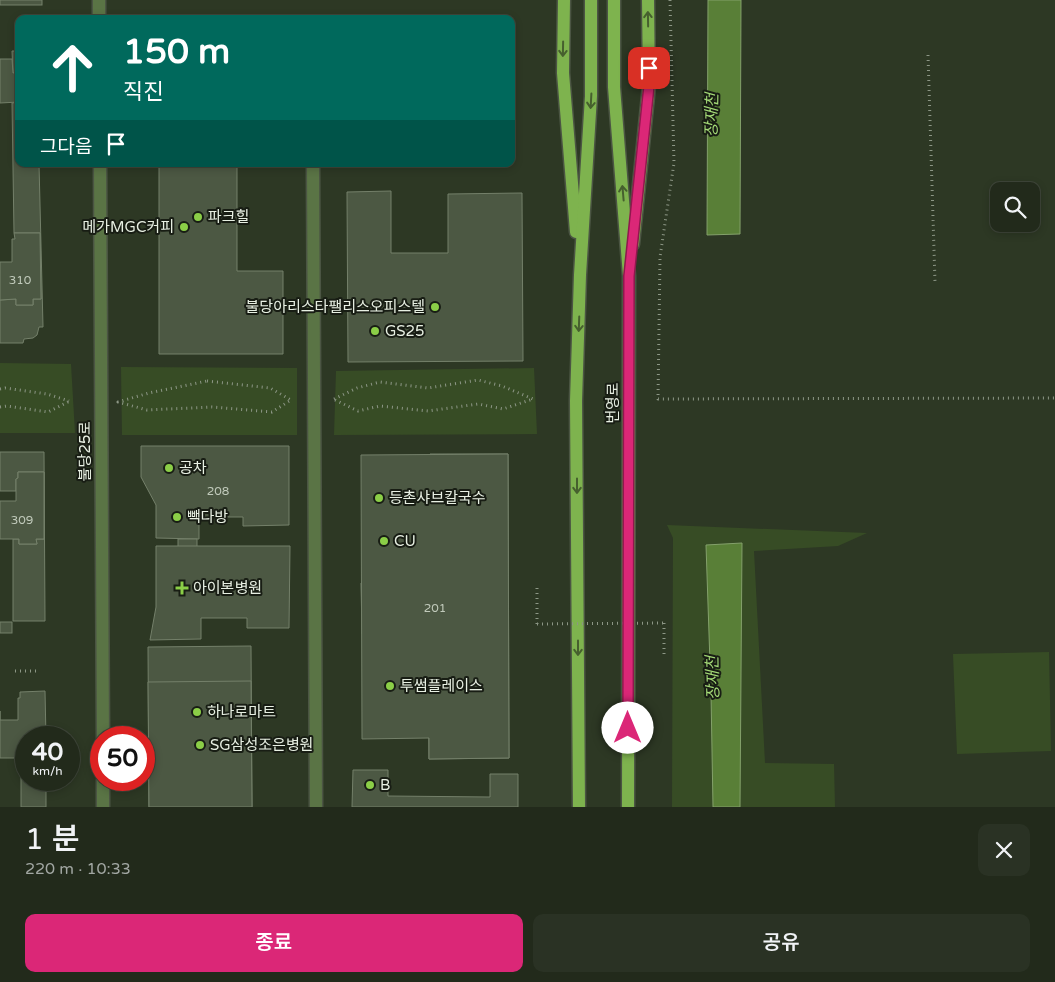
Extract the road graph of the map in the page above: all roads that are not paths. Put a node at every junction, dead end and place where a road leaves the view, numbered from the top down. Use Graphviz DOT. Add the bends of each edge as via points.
graph roads {
  1 [pos="99,0"];
  2 [pos="564,0"];
  3 [pos="592,0"];
  4 [pos="614,0"];
  5 [pos="648,0"];
  6 [pos="99,15"];
  7 [pos="100,167"];
  8 [pos="313,167"];
  9 [pos="580,275"];
  10 [pos="629,276"];
  11 [pos="103,726"];
  12 [pos="103,791"];
  13 [pos="103,807"];
  14 [pos="316,807"];
  15 [pos="578,807"];
  16 [pos="628,807"];
  1 -- 6 [label="street"];
  2 -- 9 [label="main road, one-way" via="563,73"];
  3 -- 9 [label="main road, one-way" via="591,96"];
  10 -- 4 [label="main road, 번영로, one-way" via="614,87"];
  10 -- 5 [label="main road, one-way" via="649,86"];
  7 -- 11 [label="street, 불당25로"];
  8 -- 14 [label="street"];
  9 -- 15 [label="main road, one-way" via="576,401"];
  10 -- 16 [label="main road, 번영로"];
  12 -- 13 [label="street"];
}
